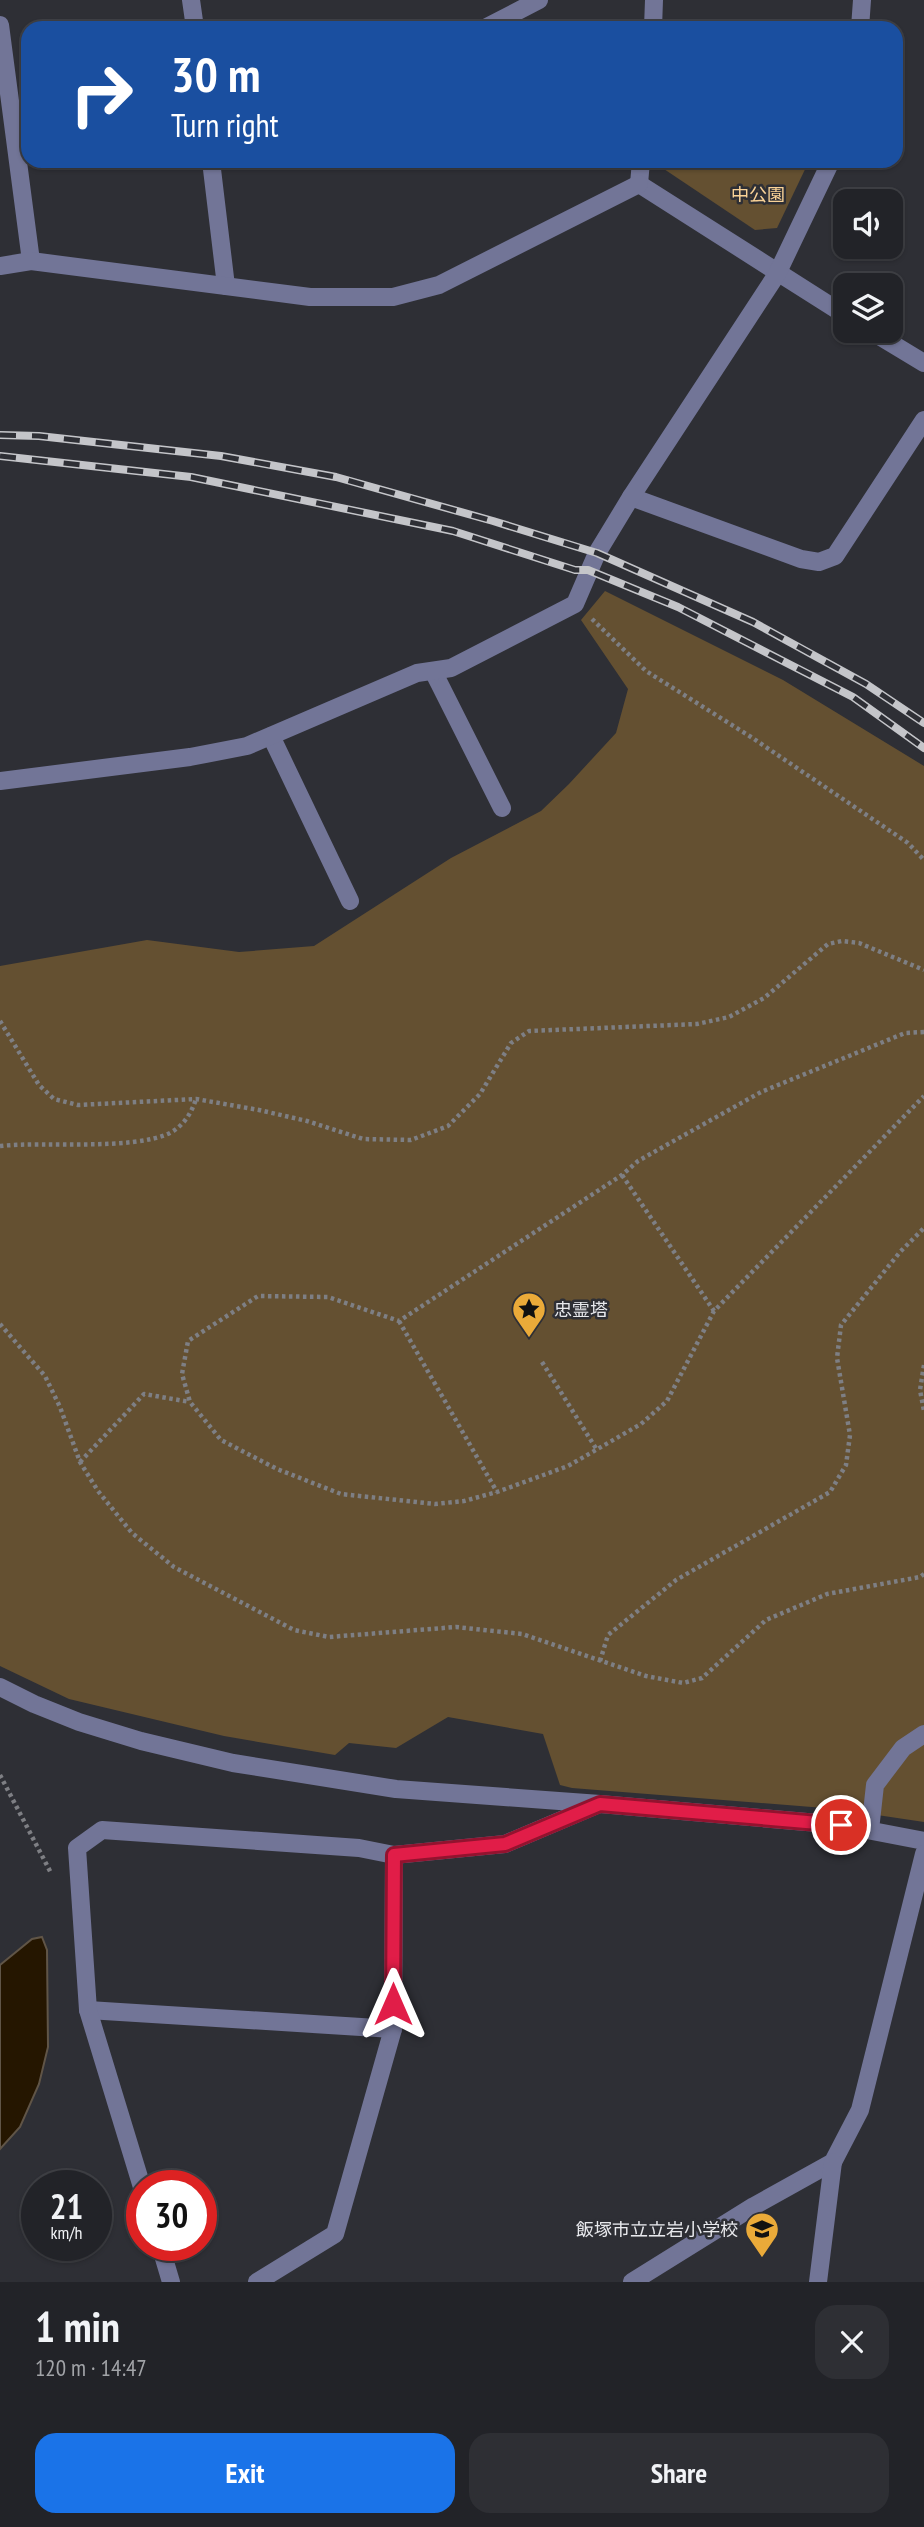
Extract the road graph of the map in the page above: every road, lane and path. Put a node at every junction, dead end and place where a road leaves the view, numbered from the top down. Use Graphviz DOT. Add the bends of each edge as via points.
graph roads {
  1 [pos="191,0"];
  2 [pos="539,0"];
  3 [pos="654,0"];
  4 [pos="862,0"];
  5 [pos="194,21"];
  6 [pos="498,21"];
  7 [pos="653,21"];
  8 [pos="860,21"];
  9 [pos="0,25"];
  10 [pos="212,168"];
  11 [pos="640,168"];
  12 [pos="828,168"];
  13 [pos="639,184"];
  14 [pos="32,261"];
  15 [pos="0,265"];
  16 [pos="777,274"];
  17 [pos="226,286"];
  18 [pos="833,308"];
  19 [pos="892,343"];
  20 [pos="924,363"];
  21 [pos="924,420"];
  22 [pos="631,497"];
  23 [pos="575,604"];
  24 [pos="425,672"];
  25 [pos="271,736"];
  26 [pos="0,781"];
  27 [pos="502,808"];
  28 [pos="924,860"];
  29 [pos="350,901"];
  30 [pos="924,970"];
  31 [pos="0,1021"];
  32 [pos="924,1032"];
  33 [pos="924,1096"];
  34 [pos="196,1100"];
  35 [pos="0,1146"];
  36 [pos="622,1175"];
  37 [pos="924,1228"];
  38 [pos="713,1311"];
  39 [pos="399,1321"];
  40 [pos="0,1324"];
  41 [pos="542,1362"];
  42 [pos="924,1365"];
  43 [pos="190,1402"];
  44 [pos="924,1411"];
  45 [pos="597,1450"];
  46 [pos="80,1462"];
  47 [pos="497,1492"];
  48 [pos="924,1574"];
  49 [pos="600,1661"];
  50 [pos="0,1687"];
  51 [pos="924,1734"];
  52 [pos="0,1775"];
  53 [pos="600,1804"];
  54 [pos="870,1830"];
  55 [pos="924,1841"];
  56 [pos="924,1854"];
  57 [pos="394,1855"];
  58 [pos="79,1887"];
  59 [pos="88,2010"];
  60 [pos="393,2029"];
  61 [pos="833,2162"];
  62 [pos="137,2170"];
  63 [pos="165,2261"];
  64 [pos="171,2282"];
  65 [pos="257,2282"];
  66 [pos="632,2282"];
  67 [pos="818,2282"];
  1 -- 5 [label="street"];
  2 -- 6 [label="street"];
  3 -- 7 [label="street"];
  4 -- 8 [label="street"];
  9 -- 14 [label="street"];
  10 -- 17 [label="street"];
  11 -- 13 [label="street"];
  12 -- 16 [label="street"];
  13 -- 16 [label="street"];
  13 -- 17 [label="street" via="439,285 393,297 310,297"];
  14 -- 15 [label="street"];
  14 -- 17 [label="street"];
  16 -- 18 [label="street"];
  16 -- 22 [label="street"];
  19 -- 20 [label="street"];
  21 -- 22 [label="street" via="835,556 819,562"];
  22 -- 23 [label="street" via="592,562"];
  23 -- 24 [label="street" via="451,668"];
  23 -- 28 [label="path" via="646,671 908,843"];
  24 -- 25 [label="street"];
  24 -- 27 [label="street"];
  25 -- 26 [label="street" via="247,746 190,757"];
  25 -- 29 [label="street"];
  30 -- 34 [label="path" via="859,943 828,944 764,998 729,1017 697,1024 528,1031 511,1043 480,1094 448,1126 411,1140 363,1139 307,1121"];
  31 -- 34 [label="path" via="54,1100 78,1105"];
  32 -- 36 [label="path" via="905,1033 761,1091 638,1161"];
  33 -- 38 [label="path"];
  34 -- 35 [label="path" via="190,1117 170,1133 133,1142"];
  36 -- 38 [label="path"];
  36 -- 39 [label="path"];
  37 -- 49 [label="path" via="841,1325 837,1358 850,1436 846,1465 830,1492 676,1580 608,1635"];
  38 -- 45 [label="path" via="667,1401 641,1424"];
  39 -- 43 [label="path" via="328,1297 258,1296 188,1341 182,1374"];
  39 -- 47 [label="path"];
  40 -- 46 [label="path" via="45,1376"];
  41 -- 45 [label="path"];
  42 -- 44 [label="path" via="920,1390"];
  43 -- 46 [label="path" via="144,1394"];
  43 -- 47 [label="path" via="221,1440 341,1494 435,1504"];
  45 -- 47 [label="path" via="568,1466"];
  46 -- 49 [label="path" via="132,1533 174,1567 295,1630 329,1637 456,1627 522,1634"];
  48 -- 49 [label="path" via="827,1594 766,1620 702,1678 683,1682 646,1676"];
  50 -- 53 [label="street" via="79,1722 233,1763 396,1789"];
  51 -- 54 [label="street" via="903,1748 875,1785"];
  52 -- 58 [label="path" via="53,1877"];
  53 -- 54 [label="street"];
  53 -- 57 [label="street" via="505,1844"];
  54 -- 55 [label="street"];
  56 -- 61 [label="street" via="860,2110"];
  57 -- 58 [label="street" via="359,1848 102,1830 77,1848"];
  57 -- 60 [label="street"];
  58 -- 59 [label="street"];
  59 -- 60 [label="street"];
  59 -- 62 [label="street"];
  60 -- 65 [label="street" via="335,2234"];
  61 -- 66 [label="street"];
  61 -- 67 [label="street"];
  63 -- 64 [label="street"];
}
